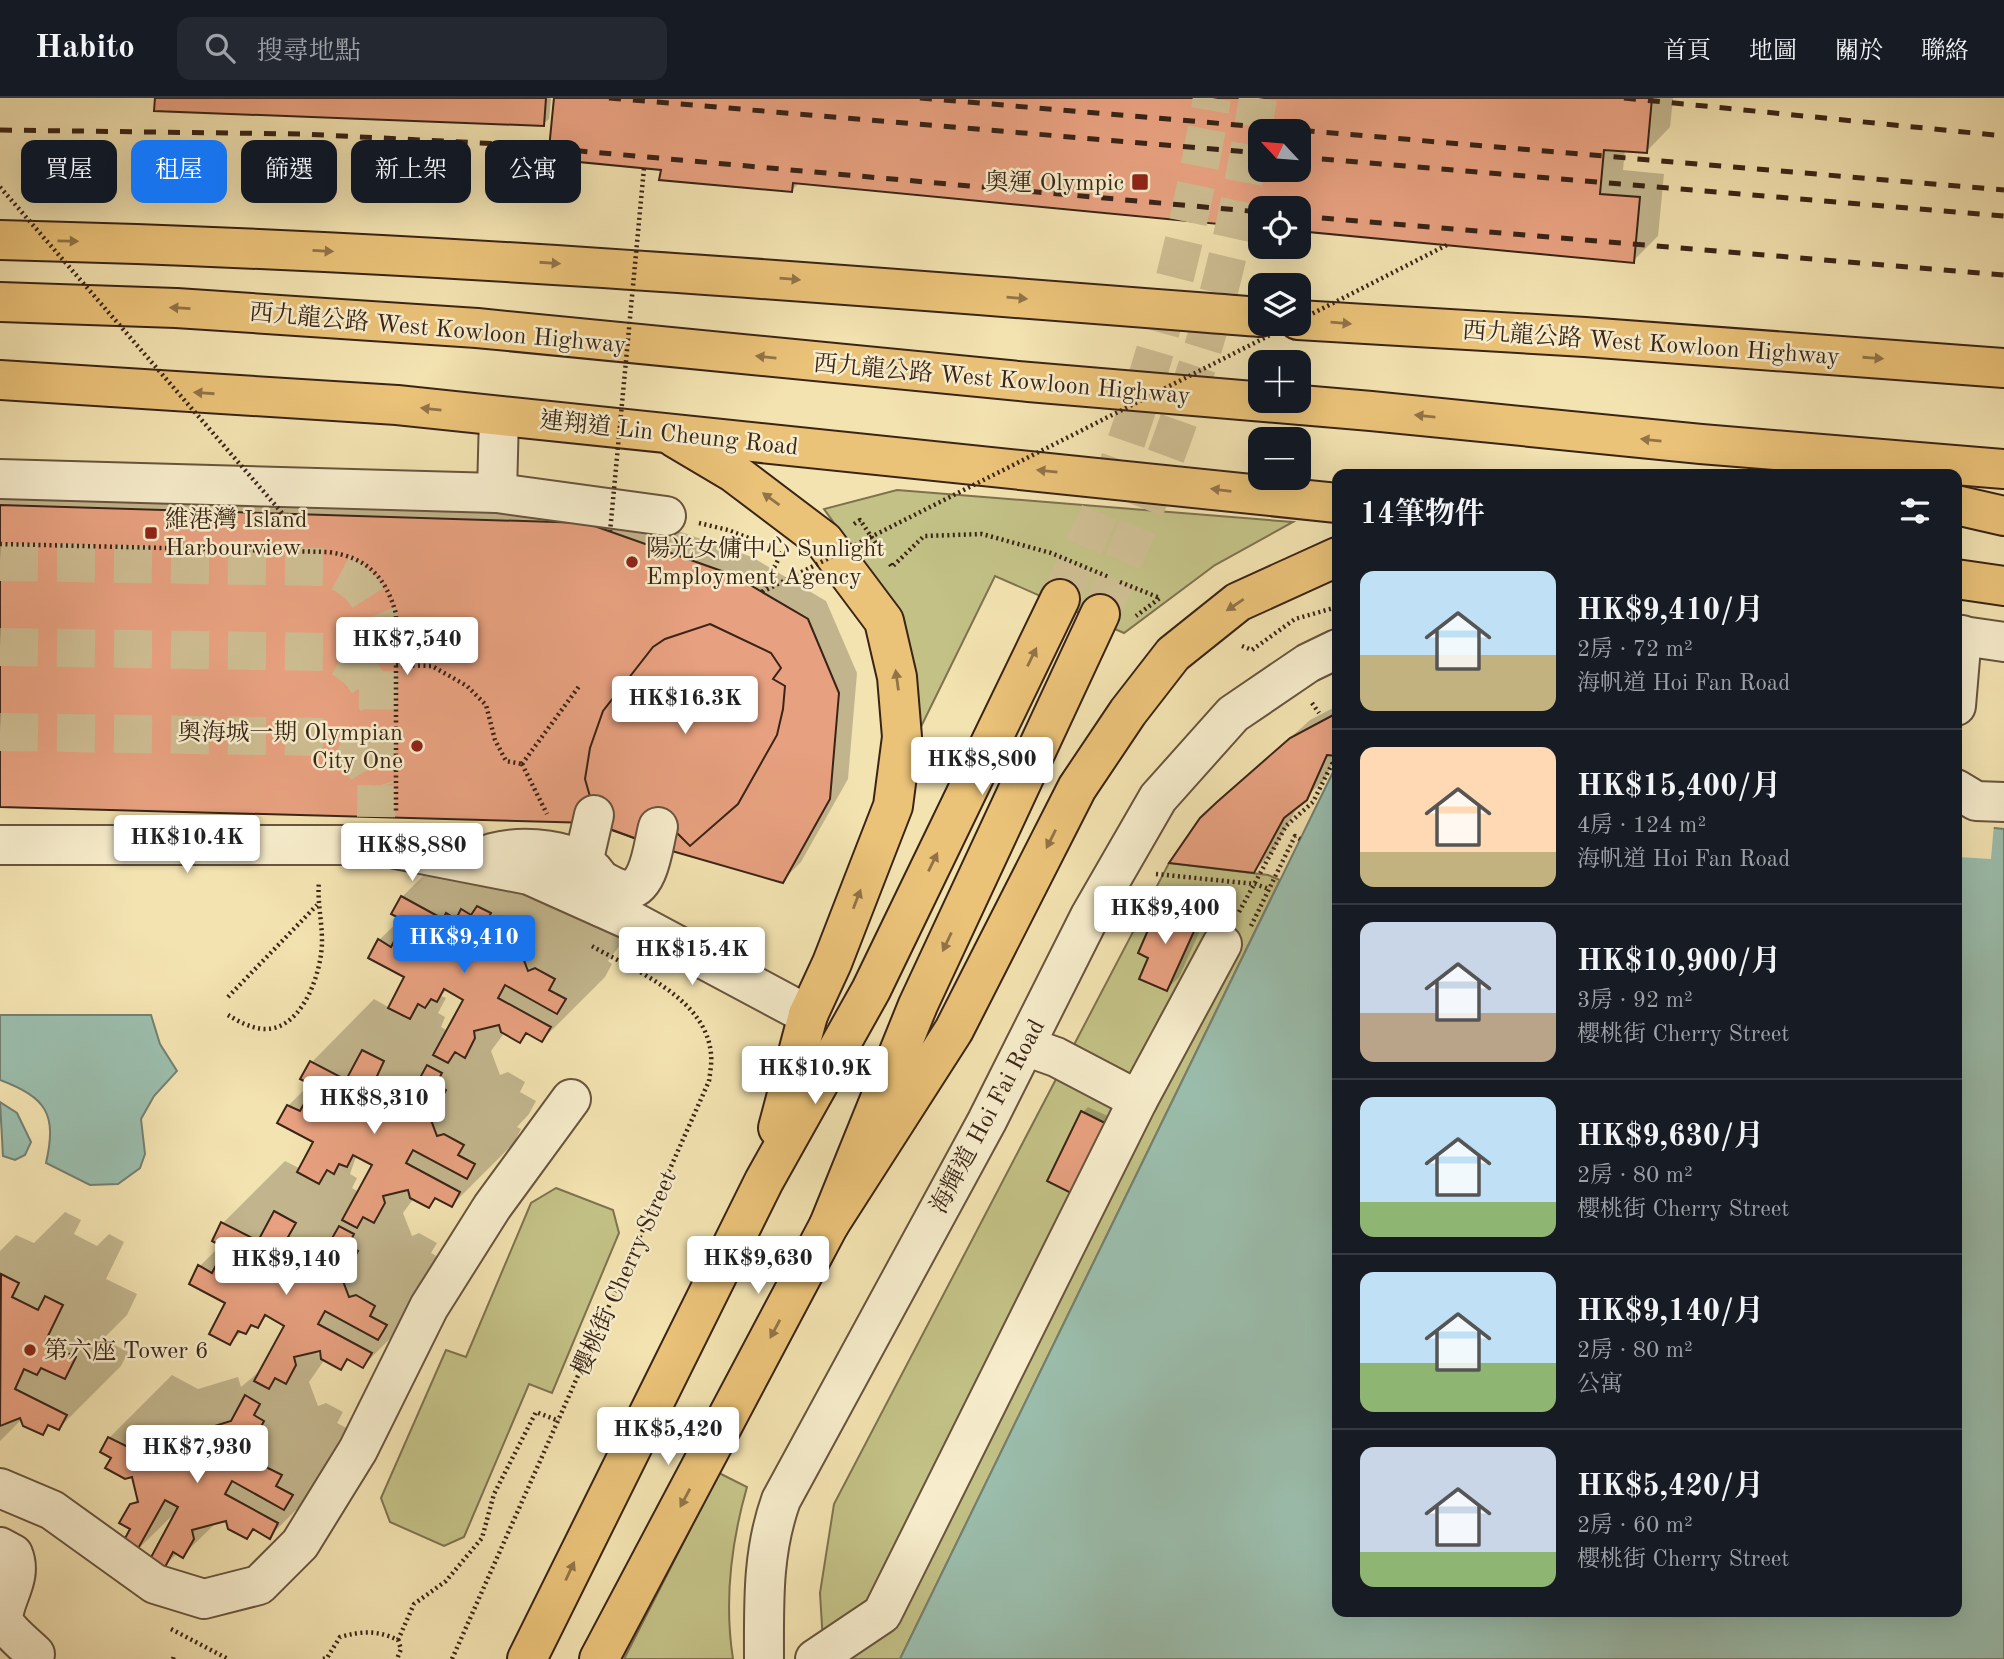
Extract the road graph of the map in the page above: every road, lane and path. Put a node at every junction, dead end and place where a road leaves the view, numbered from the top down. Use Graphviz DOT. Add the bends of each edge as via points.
graph roads {
  1 [pos="644,168"];
  2 [pos="0,187"];
  3 [pos="0,240"];
  4 [pos="1447,245"];
  5 [pos="0,302"];
  6 [pos="1311,313"];
  7 [pos="1248,316"];
  8 [pos="1311,321"];
  9 [pos="1268,336"];
  10 [pos="2004,368"];
  11 [pos="0,380"];
  12 [pos="499,416"];
  13 [pos="667,433"];
  14 [pos="1700,444"];
  15 [pos="1805,469"];
  16 [pos="2004,469"];
  17 [pos="0,479"];
  18 [pos="497,493"];
  19 [pos="1332,502"];
  20 [pos="1962,506"];
  21 [pos="283,514"];
  22 [pos="666,516"];
  23 [pos="2004,516"];
  24 [pos="610,532"];
  25 [pos="824,541"];
  26 [pos="0,544"];
  27 [pos="783,551"];
  28 [pos="1051,553"];
  29 [pos="1332,559"];
  30 [pos="1962,580"];
  31 [pos="2004,586"];
  32 [pos="1060,599"];
  33 [pos="1100,614"];
  34 [pos="1962,635"];
  35 [pos="2004,642"];
  36 [pos="1332,651"];
  37 [pos="396,665"];
  38 [pos="580,685"];
  39 [pos="522,764"];
  40 [pos="1332,764"];
  41 [pos="1962,793"];
  42 [pos="2004,802"];
  43 [pos="594,816"];
  44 [pos="551,822"];
  45 [pos="384,827"];
  46 [pos="658,827"];
  47 [pos="1300,839"];
  48 [pos="0,845"];
  49 [pos="1155,874"];
  50 [pos="319,877"];
  51 [pos="594,883"];
  52 [pos="1255,884"];
  53 [pos="1269,889"];
  54 [pos="1265,899"];
  55 [pos="317,905"];
  56 [pos="580,940"];
  57 [pos="1222,944"];
  58 [pos="228,997"];
  59 [pos="808,1015"];
  60 [pos="228,1016"];
  61 [pos="1025,1046"];
  62 [pos="571,1099"];
  63 [pos="1138,1100"];
  64 [pos="764,1181"];
  65 [pos="829,1225"];
  66 [pos="559,1420"];
  67 [pos="0,1488"];
  68 [pos="0,1547"];
  69 [pos="0,1636"];
  70 [pos="397,1640"];
  71 [pos="40,1657"];
  72 [pos="326,1659"];
  73 [pos="397,1659"];
  74 [pos="452,1659"];
  75 [pos="527,1659"];
  76 [pos="599,1659"];
  77 [pos="764,1659"];
  78 [pos="815,1659"];
  1 -- 24 [label="path, bridge"];
  2 -- 21 [label="path, bridge"];
  3 -- 7 [label="main road, one-way" via="255,247 722,274"];
  4 -- 6 [label="path, bridge"];
  14 -- 5 [label="main road, 西九龍公路 West Kowloon Highway, one-way" via="477,328"];
  8 -- 10 [label="main road, 西九龍公路 West Kowloon Highway, one-way"];
  9 -- 27 [label="path, bridge" via="762,592"];
  12 -- 11 [label="main road, 連翔道 Lin Cheung Road, one-way" via="397,405"];
  12 -- 13 [label="main road, 連翔道 Lin Cheung Road"];
  12 -- 18 [label="street"];
  19 -- 13 [label="main road, 連翔道 Lin Cheung Road, one-way"];
  25 -- 13 [label="main road, one-way" via="734,473"];
  14 -- 15 [label="main road"];
  14 -- 16 [label="main road, 西九龍公路 West Kowloon Highway"];
  17 -- 18 [label="street"];
  18 -- 22 [label="street"];
  20 -- 23 [label="main road"];
  22 -- 27 [label="path" via="729,530"];
  25 -- 27 [label="path" via="798,564"];
  25 -- 28 [label="path" via="860,520 892,567 924,537 982,534"];
  59 -- 25 [label="main road, one-way" via="893,806 902,737 897,677 884,621"];
  26 -- 37 [label="path" via="344,554 379,575 390,590 396,614"];
  29 -- 65 [label="main road, one-way" via="1238,602 1173,654 1128,712 1077,788 954,1030"];
  30 -- 31 [label="main road"];
  64 -- 32 [label="main road, one-way" via="871,989"];
  33 -- 65 [label="main road, one-way" via="918,1005"];
  34 -- 35 [label="street"];
  36 -- 61 [label="street, 海輝道 Hoi Fai Road" via="1233,714 1158,798 1090,916"];
  37 -- 39 [label="path" via="432,666 467,687 486,705 506,761"];
  37 -- 45 [label="path" via="395,811"];
  38 -- 39 [label="path"];
  39 -- 44 [label="path"];
  40 -- 52 [label="path" via="1312,802 1286,825"];
  41 -- 42 [label="street" via="1976,801"];
  43 -- 51 [label="street"];
  45 -- 48 [label="street"];
  45 -- 51 [label="street" via="460,862"];
  46 -- 51 [label="street" via="644,878 635,887 623,891"];
  47 -- 53 [label="path" via="1295,836"];
  49 -- 52 [label="path"];
  50 -- 55 [label="path"];
  51 -- 59 [label="street"];
  52 -- 53 [label="path"];
  53 -- 54 [label="path"];
  55 -- 58 [label="path"];
  55 -- 60 [label="path" via="322,941 317,974 298,1013 274,1028 246,1026"];
  56 -- 66 [label="path, 櫻桃街 Cherry Street" via="676,995 699,1021 712,1056 709,1082"];
  57 -- 63 [label="street"];
  59 -- 64 [label="main road"];
  61 -- 63 [label="street"];
  61 -- 77 [label="street, 海輝道 Hoi Fai Road" via="780,1500 764,1569"];
  62 -- 67 [label="street" via="492,1207 429,1307 358,1450 300,1544 258,1585 204,1599 155,1584 52,1510"];
  63 -- 78 [label="street" via="882,1614"];
  75 -- 64 [label="main road, one-way"];
  65 -- 76 [label="main road, one-way"];
  66 -- 70 [label="path" via="536,1412 495,1494 482,1538 446,1581 414,1604"];
  66 -- 74 [label="path, 櫻桃街 Cherry Street"];
  68 -- 71 [label="street" via="13,1554 17,1564 2,1609 4,1622"];
  69 -- 71 [label="street"];
  70 -- 72 [label="path" via="382,1632 340,1637"];
  70 -- 73 [label="path" via="401,1649"];
}
